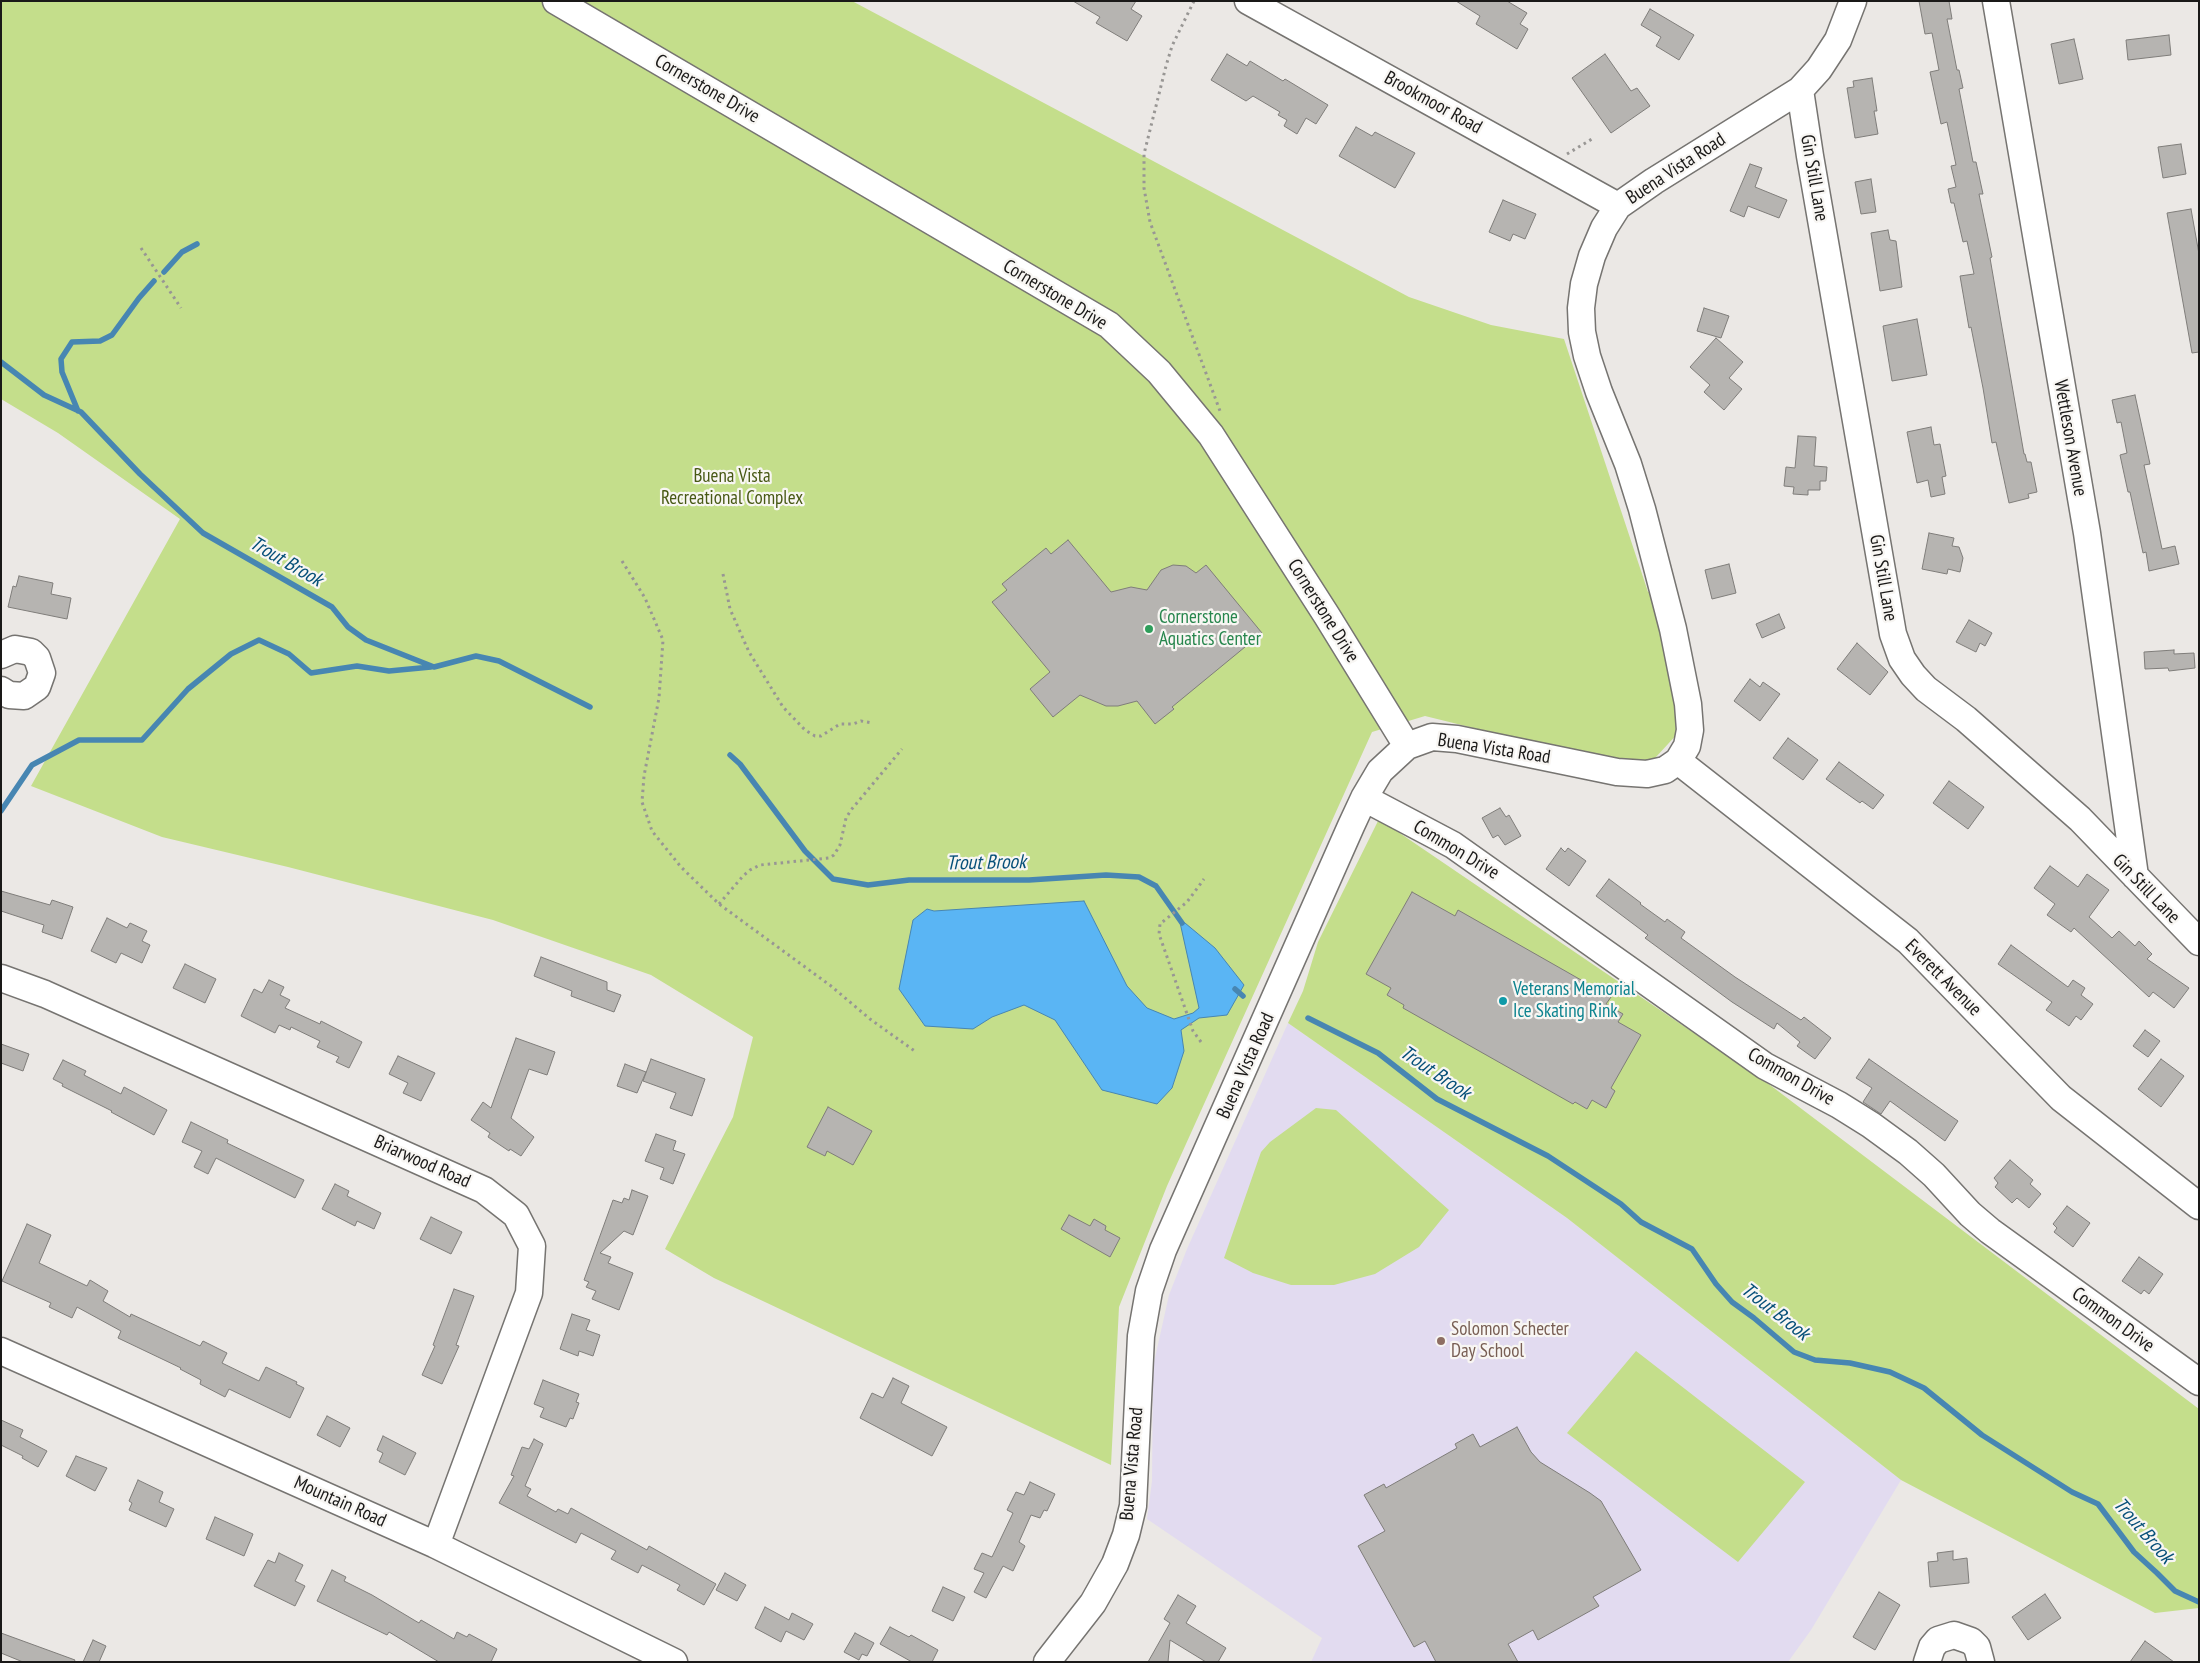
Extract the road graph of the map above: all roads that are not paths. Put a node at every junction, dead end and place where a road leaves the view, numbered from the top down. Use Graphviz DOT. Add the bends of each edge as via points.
graph roads {
  1 [pos="556,1"];
  2 [pos="1248,1"];
  3 [pos="1854,1"];
  4 [pos="1996,1"];
  5 [pos="1800,90"];
  6 [pos="1618,206"];
  7 [pos="1,655"];
  8 [pos="1,690"];
  9 [pos="1407,746"];
  10 [pos="1678,761"];
  11 [pos="1364,798"];
  12 [pos="2135,876"];
  13 [pos="2199,942"];
  14 [pos="1,978"];
  15 [pos="2199,1206"];
  16 [pos="1,1351"];
  17 [pos="2199,1382"];
  18 [pos="436,1545"];
  19 [pos="674,1662"];
  20 [pos="1047,1662"];
  21 [pos="1927,1662"];
  22 [pos="1981,1662"];
  1 -- 9 [label="street, Cornerstone Drive" via="1108,325 1159,372 1211,435"];
  2 -- 6 [label="street, Brookmoor Road"];
  3 -- 5 [label="street, Buena Vista Road" via="1838,40 1819,70"];
  4 -- 12 [label="street, Wettleson Avenue" via="2087,533"];
  5 -- 6 [label="street, Buena Vista Road"];
  5 -- 12 [label="street, Gin Still Lane" via="1893,634 1902,659 1926,689 1966,719 2080,820"];
  6 -- 10 [label="street, Buena Vista Road" via="1604,228 1584,284 1582,332 1596,383 1642,509 1673,629 1690,730 1687,746"];
  7 -- 8 [label="street" via="15,649 31,652 41,665 42,673 37,688 24,696 9,695"];
  9 -- 10 [label="street, Buena Vista Road" via="1432,737 1458,739 1617,772 1647,774 1665,770"];
  9 -- 11 [label="street, Buena Vista Road" via="1380,771"];
  10 -- 15 [label="street, Everett Avenue" via="1908,941 2061,1098"];
  11 -- 17 [label="street, Common Drive" via="1453,845 1765,1066 1870,1124 1934,1175 1990,1231"];
  11 -- 20 [label="street, Buena Vista Road" via="1163,1250 1149,1291 1140,1336 1132,1506 1126,1535 1115,1564 1093,1603"];
  12 -- 13 [label="street, Gin Still Lane"];
  14 -- 18 [label="street, Briarwood Road" via="45,994 484,1190 516,1215 532,1246 529,1293"];
  16 -- 18 [label="street, Mountain Road"];
  18 -- 19 [label="street, Mountain Road"];
  21 -- 22 [label="street" via="1938,1640 1954,1635 1971,1641"];
}
